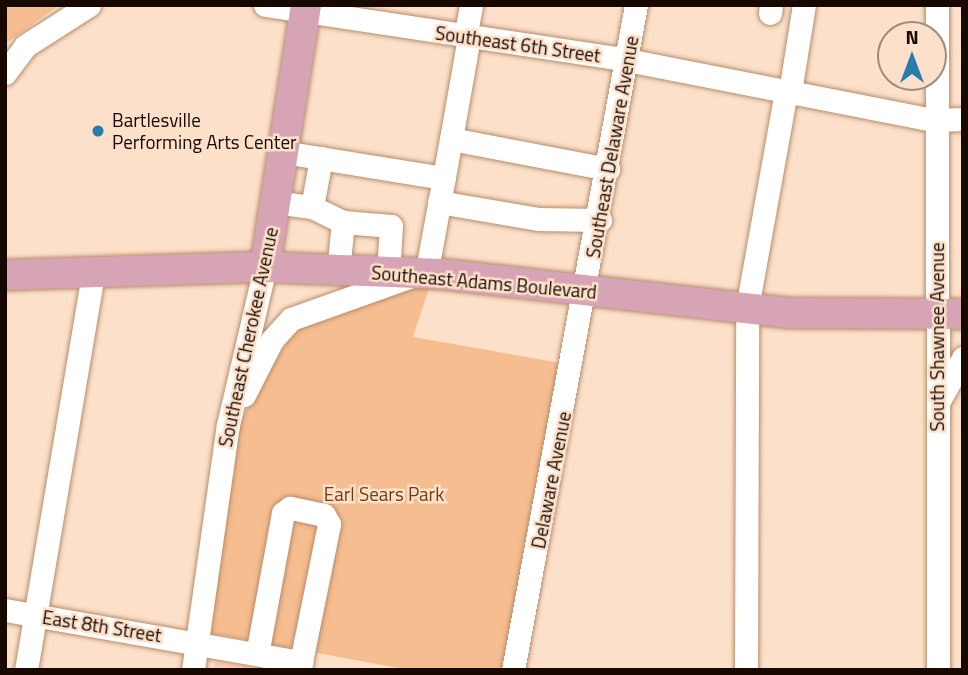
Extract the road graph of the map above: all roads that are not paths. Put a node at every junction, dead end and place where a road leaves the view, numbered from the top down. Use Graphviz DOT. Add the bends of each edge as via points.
graph roads {
  1 [pos="89,5"];
  2 [pos="265,5"];
  3 [pos="471,5"];
  4 [pos="636,5"];
  5 [pos="804,5"];
  6 [pos="937,5"];
  7 [pos="306,9"];
  8 [pos="467,37"];
  9 [pos="627,60"];
  10 [pos="5,73"];
  11 [pos="788,92"];
  12 [pos="963,119"];
  13 [pos="934,120"];
  14 [pos="451,139"];
  15 [pos="284,152"];
  16 [pos="321,158"];
  17 [pos="608,169"];
  18 [pos="444,178"];
  19 [pos="275,202"];
  20 [pos="439,202"];
  21 [pos="312,207"];
  22 [pos="600,220"];
  23 [pos="344,222"];
  24 [pos="265,267"];
  25 [pos="338,271"];
  26 [pos="93,272"];
  27 [pos="410,274"];
  28 [pos="5,275"];
  29 [pos="588,290"];
  30 [pos="747,308"];
  31 [pos="950,314"];
  32 [pos="963,358"];
  33 [pos="938,403"];
  34 [pos="228,425"];
  35 [pos="5,610"];
  36 [pos="34,615"];
  37 [pos="199,642"];
  38 [pos="257,654"];
  39 [pos="26,670"];
  40 [pos="193,670"];
  41 [pos="513,670"];
  42 [pos="746,670"];
  43 [pos="938,670"];
  1 -- 10 [label="street" via="25,47"];
  2 -- 7 [label="street, Southeast 6th Street"];
  3 -- 8 [label="street"];
  4 -- 9 [label="street, Southeast Delaware Avenue"];
  5 -- 11 [label="street"];
  6 -- 13 [label="street, South Shawnee Avenue"];
  7 -- 8 [label="street, Southeast 6th Street"];
  7 -- 15 [label="main road, Southeast Cherokee Avenue"];
  8 -- 9 [label="street, Southeast 6th Street"];
  8 -- 14 [label="street"];
  9 -- 11 [label="street, Southeast 6th Street"];
  9 -- 17 [label="street, Southeast Delaware Avenue"];
  11 -- 13 [label="street, Southeast 6th Street"];
  11 -- 30 [label="street"];
  12 -- 13 [label="street, Southeast 6th Street"];
  13 -- 31 [label="street, South Shawnee Avenue"];
  14 -- 17 [label="street"];
  14 -- 18 [label="street"];
  15 -- 16 [label="street"];
  15 -- 19 [label="main road, Southeast Cherokee Avenue"];
  16 -- 18 [label="street"];
  16 -- 21 [label="street"];
  17 -- 22 [label="street, Southeast Delaware Avenue"];
  18 -- 20 [label="street"];
  19 -- 21 [label="street"];
  19 -- 24 [label="main road, Southeast Cherokee Avenue"];
  20 -- 22 [label="street" via="538,219"];
  20 -- 27 [label="street"];
  21 -- 23 [label="street"];
  22 -- 29 [label="street, Southeast Delaware Avenue"];
  23 -- 25 [label="street"];
  23 -- 27 [label="street" via="391,226"];
  24 -- 25 [label="main road, Southeast Adams Boulevard"];
  24 -- 26 [label="main road, Southeast Adams Boulevard"];
  24 -- 34 [label="street, Southeast Cherokee Avenue"];
  25 -- 27 [label="main road, Southeast Adams Boulevard"];
  26 -- 28 [label="main road, Southeast Adams Boulevard"];
  26 -- 36 [label="street"];
  27 -- 29 [label="main road, Southeast Adams Boulevard"];
  27 -- 34 [label="street" via="291,319 272,340"];
  29 -- 30 [label="main road, Southeast Adams Boulevard"];
  29 -- 41 [label="street, Delaware Avenue"];
  30 -- 31 [label="main road, Southeast Adams Boulevard"];
  30 -- 42 [label="street"];
  31 -- 33 [label="street, South Shawnee Avenue"];
  32 -- 33 [label="street"];
  33 -- 43 [label="street, South Shawnee Avenue"];
  34 -- 37 [label="street, Southeast Cherokee Avenue"];
  35 -- 36 [label="street, East 8th Street"];
  36 -- 37 [label="street, East 8th Street"];
  36 -- 39 [label="street"];
  37 -- 38 [label="street, East 8th Street"];
  37 -- 40 [label="street, Southeast Cherokee Avenue"];
  38 -- 38 [label="street, East 8th Street" via="283,513 290,508 324,515 329,524 301,662"];
}
